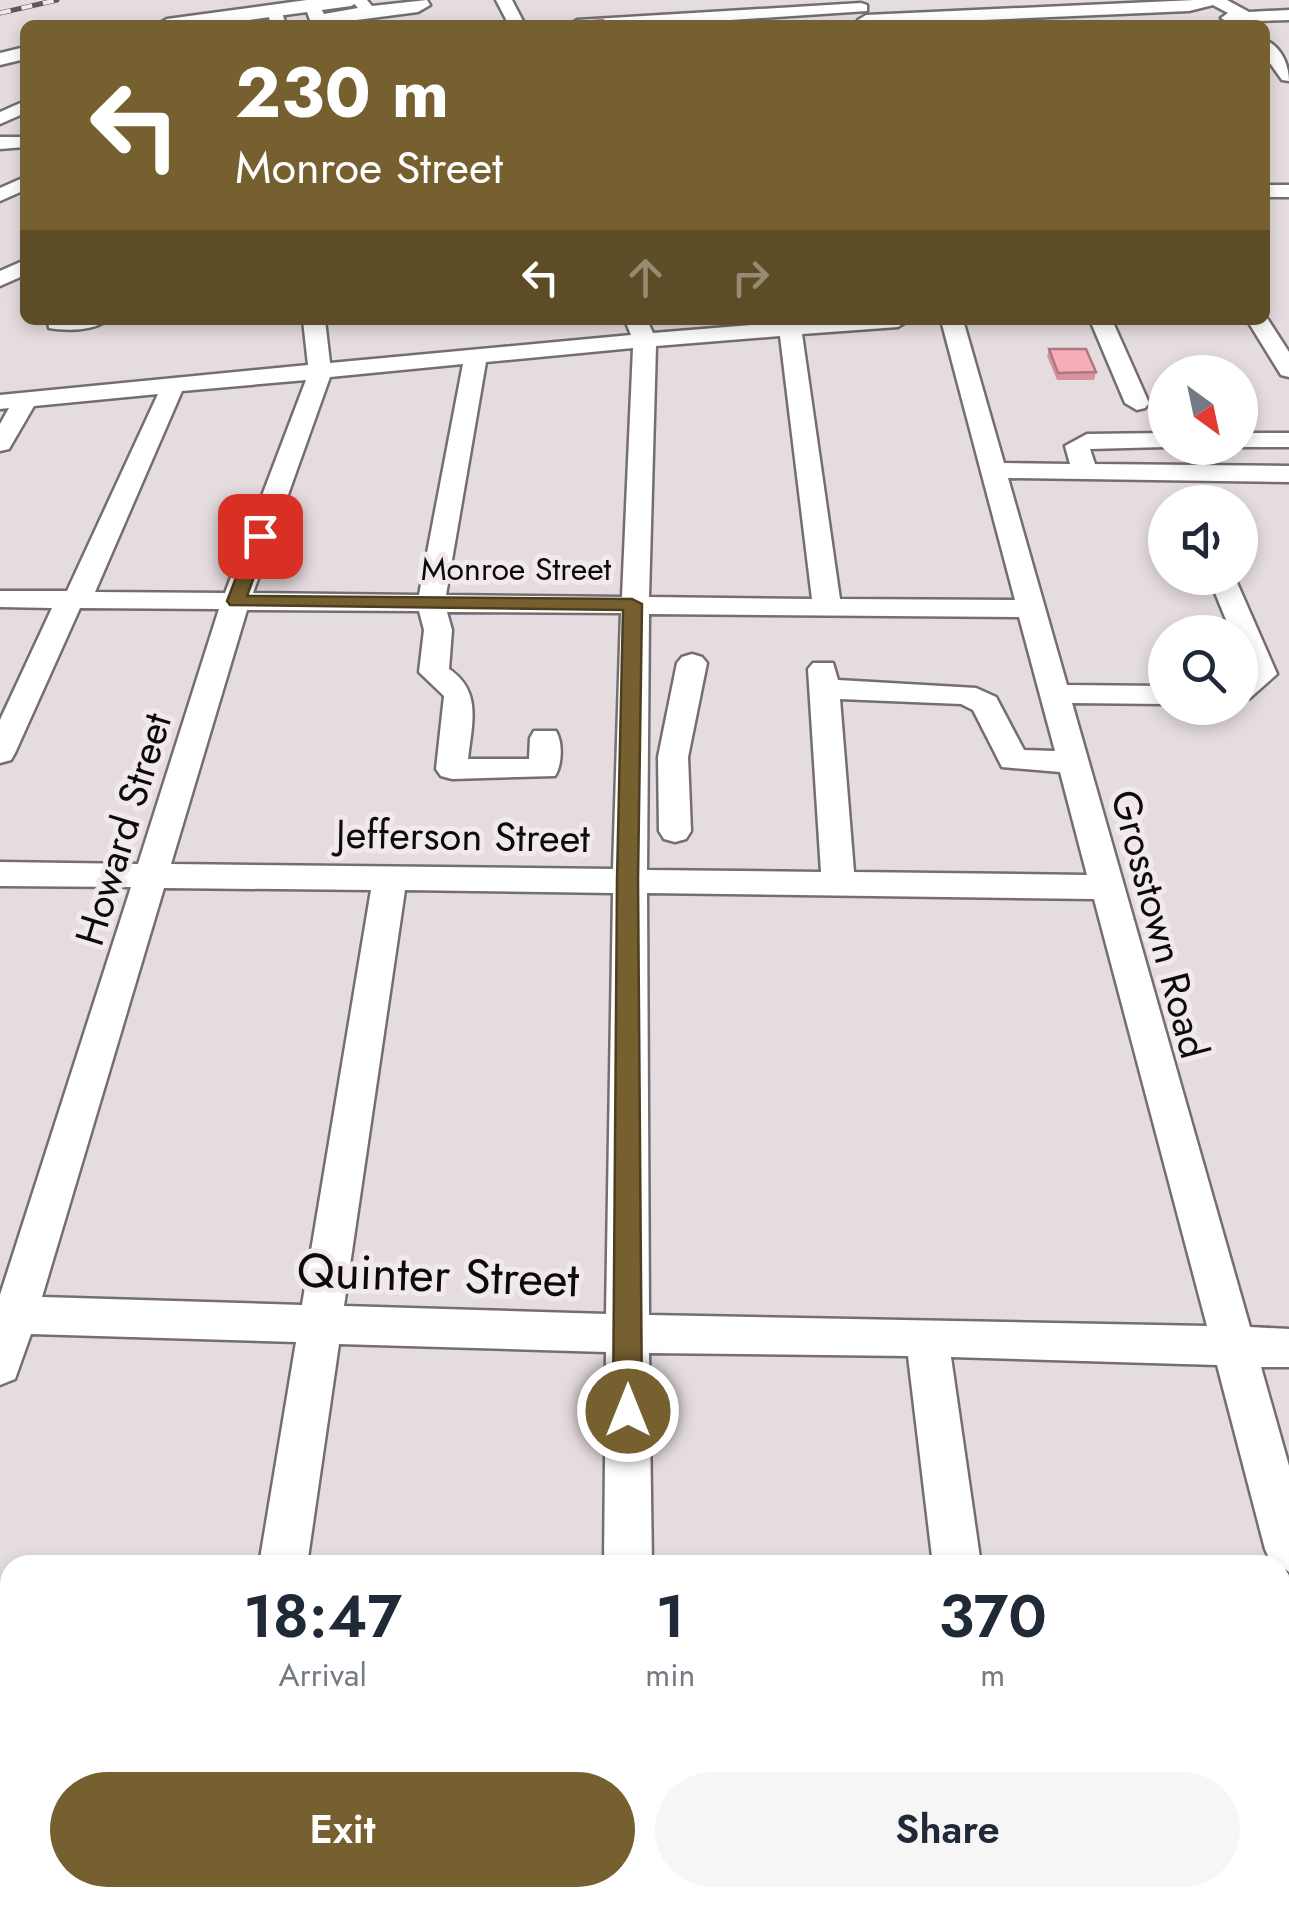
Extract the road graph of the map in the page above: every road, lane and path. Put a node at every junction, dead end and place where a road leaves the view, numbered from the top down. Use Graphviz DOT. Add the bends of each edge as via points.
graph roads {
  1 [pos="419,0"];
  2 [pos="1215,0"];
  3 [pos="359,4"];
  4 [pos="803,6"];
  5 [pos="1153,10"];
  6 [pos="863,13"];
  7 [pos="1289,15"];
  8 [pos="313,16"];
  9 [pos="276,17"];
  10 [pos="1088,18"];
  11 [pos="235,20"];
  12 [pos="781,20"];
  13 [pos="963,20"];
  14 [pos="1014,20"];
  15 [pos="1239,20"];
  16 [pos="1246,20"];
  17 [pos="1255,20"];
  18 [pos="1270,52"];
  19 [pos="1288,77"];
  20 [pos="315,325"];
  21 [pos="830,325"];
  22 [pos="953,325"];
  23 [pos="1103,325"];
  24 [pos="1261,325"];
  25 [pos="790,328"];
  26 [pos="641,330"];
  27 [pos="476,356"];
  28 [pos="1289,370"];
  29 [pos="320,372"];
  30 [pos="173,386"];
  31 [pos="26,400"];
  32 [pos="0,402"];
  33 [pos="1137,403"];
  34 [pos="1148,440"];
  35 [pos="1258,440"];
  36 [pos="1289,440"];
  37 [pos="0,444"];
  38 [pos="994,470"];
  39 [pos="1085,471"];
  40 [pos="1178,472"];
  41 [pos="1289,474"];
  42 [pos="1183,485"];
  43 [pos="0,599"];
  44 [pos="73,600"];
  45 [pos="236,601"];
  46 [pos="432,603"];
  47 [pos="632,604"];
  48 [pos="827,605"];
  49 [pos="1032,609"];
  50 [pos="692,663"];
  51 [pos="1057,694"];
  52 [pos="1148,695"];
  53 [pos="678,735"];
  54 [pos="630,736"];
  55 [pos="545,738"];
  56 [pos="0,753"];
  57 [pos="1074,762"];
  58 [pos="674,831"];
  59 [pos="0,874"];
  60 [pos="154,875"];
  61 [pos="390,878"];
  62 [pos="628,880"];
  63 [pos="838,883"];
  64 [pos="1104,886"];
  65 [pos="8,1314"];
  66 [pos="319,1324"];
  67 [pos="628,1334"];
  68 [pos="927,1337"];
  69 [pos="1232,1346"];
  70 [pos="1289,1348"];
  71 [pos="0,1365"];
  72 [pos="1289,1549"];
  73 [pos="284,1555"];
  74 [pos="628,1555"];
  75 [pos="956,1555"];
  1 -- 3 [label="street" via="418,7"];
  2 -- 5 [label="street"];
  2 -- 16 [label="street"];
  3 -- 8 [label="main road"];
  4 -- 6 [label="street"];
  4 -- 12 [label="street"];
  5 -- 10 [label="street"];
  5 -- 15 [label="street"];
  6 -- 13 [label="street"];
  7 -- 17 [label="street"];
  8 -- 9 [label="main road"];
  9 -- 11 [label="main road"];
  10 -- 14 [label="street"];
  18 -- 19 [label="street"];
  20 -- 29 [label="street, Howard Street"];
  21 -- 25 [label="street"];
  22 -- 38 [label="street, Grosstown Road"];
  23 -- 33 [label="street"];
  24 -- 28 [label="street"];
  25 -- 26 [label="street"];
  25 -- 48 [label="street"];
  26 -- 27 [label="street"];
  26 -- 47 [label="street"];
  27 -- 29 [label="street"];
  27 -- 46 [label="street"];
  29 -- 30 [label="street"];
  29 -- 45 [label="street, Howard Street"];
  30 -- 31 [label="street"];
  30 -- 44 [label="street"];
  31 -- 32 [label="street"];
  31 -- 37 [label="street"];
  34 -- 39 [label="street" via="1087,440 1077,446"];
  35 -- 36 [label="street"];
  38 -- 39 [label="street"];
  38 -- 49 [label="street, Grosstown Road"];
  39 -- 40 [label="street"];
  40 -- 41 [label="street"];
  40 -- 42 [label="street"];
  43 -- 44 [label="street, Monroe Street"];
  44 -- 45 [label="street, Monroe Street"];
  44 -- 56 [label="street"];
  45 -- 46 [label="street, Monroe Street"];
  45 -- 60 [label="street, Howard Street"];
  46 -- 47 [label="street, Monroe Street"];
  46 -- 55 [label="street" via="438,630 434,672 459,696 452,770 544,770"];
  47 -- 48 [label="street, Monroe Street"];
  47 -- 54 [label="street"];
  48 -- 49 [label="street, Monroe Street"];
  49 -- 51 [label="street, Grosstown Road"];
  50 -- 53 [label="street"];
  51 -- 52 [label="street"];
  51 -- 57 [label="street, Grosstown Road"];
  53 -- 54 [label="street"];
  53 -- 58 [label="street"];
  54 -- 62 [label="street"];
  57 -- 63 [label="street" via="1014,760 985,704 966,695 824,678"];
  57 -- 64 [label="street, Grosstown Road"];
  59 -- 60 [label="street, Jefferson Street"];
  60 -- 61 [label="street, Jefferson Street"];
  60 -- 65 [label="street, Howard Street"];
  61 -- 62 [label="street, Jefferson Street"];
  61 -- 66 [label="street"];
  62 -- 63 [label="street, Jefferson Street"];
  62 -- 67 [label="street"];
  63 -- 64 [label="street, Jefferson Street"];
  64 -- 69 [label="street, Grosstown Road"];
  65 -- 66 [label="street, Quinter Street"];
  65 -- 71 [label="street, Howard Street"];
  66 -- 67 [label="street, Quinter Street"];
  66 -- 73 [label="street"];
  67 -- 68 [label="street, Quinter Street"];
  67 -- 74 [label="street"];
  68 -- 69 [label="street, Quinter Street"];
  68 -- 75 [label="street"];
  69 -- 70 [label="street, Quinter Street"];
  69 -- 72 [label="street, Grosstown Road"];
}
